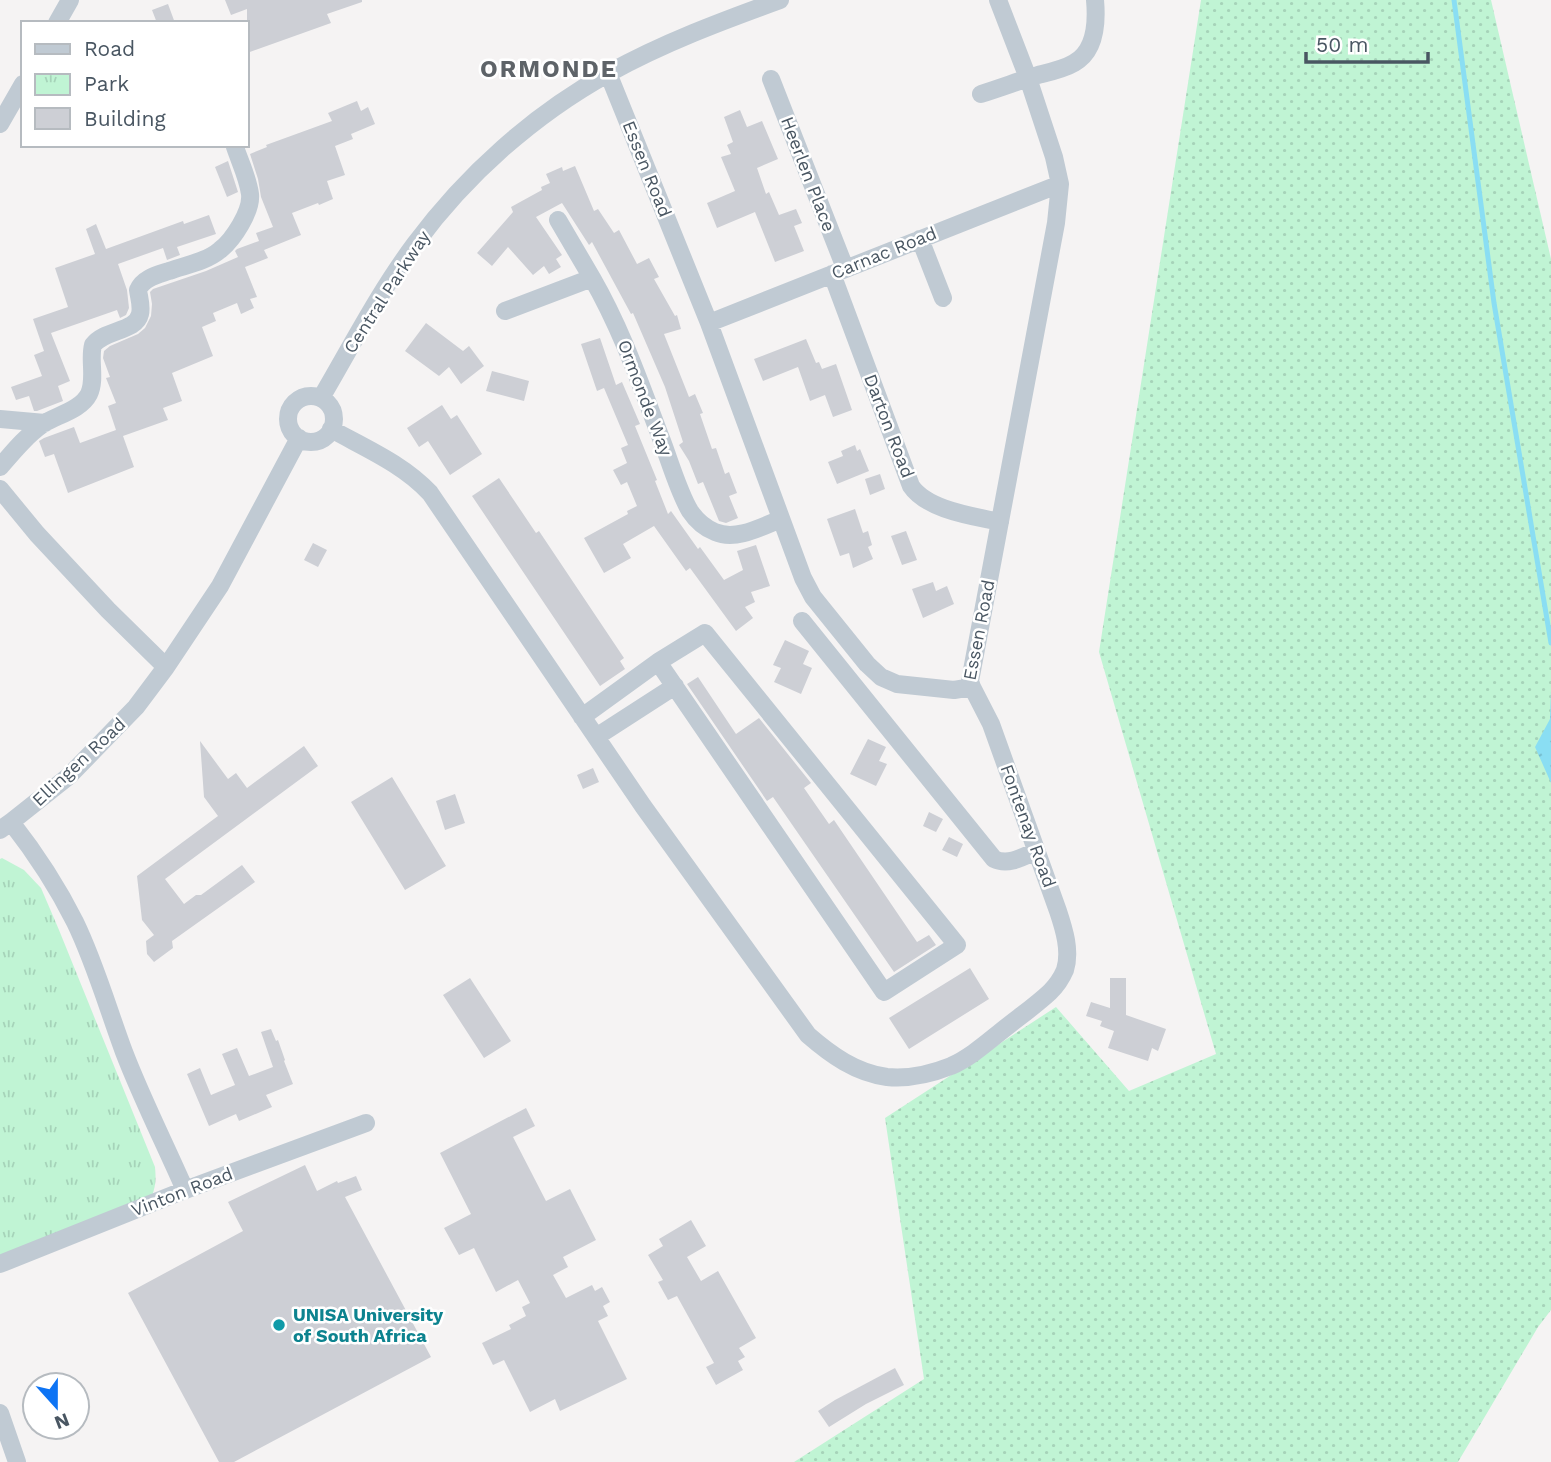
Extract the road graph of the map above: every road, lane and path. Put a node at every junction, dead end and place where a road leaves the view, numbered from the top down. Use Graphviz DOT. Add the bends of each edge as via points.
graph roads {
  1 [pos="70,0"];
  2 [pos="780,0"];
  3 [pos="998,0"];
  4 [pos="1095,0"];
  5 [pos="58,21"];
  6 [pos="608,74"];
  7 [pos="1028,78"];
  8 [pos="771,79"];
  9 [pos="21,87"];
  10 [pos="981,94"];
  11 [pos="0,124"];
  12 [pos="235,147"];
  13 [pos="1060,184"];
  14 [pos="558,220"];
  15 [pos="920,239"];
  16 [pos="838,271"];
  17 [pos="592,278"];
  18 [pos="943,298"];
  19 [pos="505,312"];
  20 [pos="709,323"];
  21 [pos="321,398"];
  22 [pos="0,419"];
  23 [pos="45,423"];
  24 [pos="331,429"];
  25 [pos="299,438"];
  26 [pos="0,467"];
  27 [pos="0,489"];
  28 [pos="782,519"];
  29 [pos="1000,522"];
  30 [pos="802,621"];
  31 [pos="658,662"];
  32 [pos="166,667"];
  33 [pos="675,686"];
  34 [pos="972,687"];
  35 [pos="582,717"];
  36 [pos="596,737"];
  37 [pos="6,826"];
  38 [pos="1036,851"];
  39 [pos="366,1123"];
  40 [pos="185,1190"];
  41 [pos="0,1264"];
  42 [pos="0,1413"];
  43 [pos="17,1462"];
  1 -- 5 [label="street"];
  2 -- 6 [label="street, Central Parkway" via="666,45"];
  3 -- 7 [label="street, Essen Road"];
  4 -- 7 [label="street" via="1093,40 1083,57"];
  6 -- 20 [label="street, Essen Road"];
  6 -- 21 [label="street, Central Parkway" via="512,140 450,201 414,245"];
  7 -- 10 [label="street"];
  7 -- 13 [label="street, Essen Road"];
  8 -- 16 [label="street, Heerlen Place"];
  9 -- 11 [label="street"];
  12 -- 23 [label="street" via="251,197 244,221 220,250 205,259 142,282 138,290 140,317 93,345 87,397"];
  13 -- 15 [label="street, Carnac Road"];
  13 -- 29 [label="street, Essen Road"];
  14 -- 17 [label="street, Ormonde Way"];
  15 -- 16 [label="street, Carnac Road"];
  15 -- 18 [label="street"];
  16 -- 20 [label="street, Carnac Road"];
  16 -- 29 [label="street, Darton Road" via="911,486 944,508"];
  17 -- 19 [label="street"];
  17 -- 28 [label="street, Ormonde Way" via="628,349 691,512 707,528 727,535"];
  20 -- 28 [label="street, Essen Road"];
  21 -- 24 [label="street" via="331,408"];
  21 -- 25 [label="street" via="299,399 289,411 289,426"];
  22 -- 23 [label="street"];
  23 -- 26 [label="street"];
  24 -- 25 [label="street" via="313,441"];
  24 -- 35 [label="street" via="404,470 430,493"];
  25 -- 32 [label="street" via="220,586"];
  27 -- 32 [label="street" via="107,610"];
  28 -- 34 [label="street, Essen Road" via="813,597 881,677 897,684 954,690"];
  29 -- 34 [label="street, Essen Road"];
  30 -- 38 [label="street" via="994,859 1006,862"];
  31 -- 33 [label="street"];
  31 -- 33 [label="street" via="705,633 957,945 884,992"];
  31 -- 35 [label="street"];
  32 -- 37 [label="street, Ellingen Road" via="136,708 69,776"];
  33 -- 36 [label="street"];
  34 -- 38 [label="street, Fontenay Road" via="991,724"];
  35 -- 36 [label="street"];
  36 -- 38 [label="street, Fontenay Road" via="808,1035 862,1072 910,1077 950,1066 973,1054 1052,990 1065,970 1065,933"];
  37 -- 40 [label="street, Ellingen Road" via="45,868 76,924 125,1054"];
  39 -- 40 [label="street, Vinton Road"];
  40 -- 41 [label="street, Vinton Road"];
  42 -- 43 [label="street"];
}
